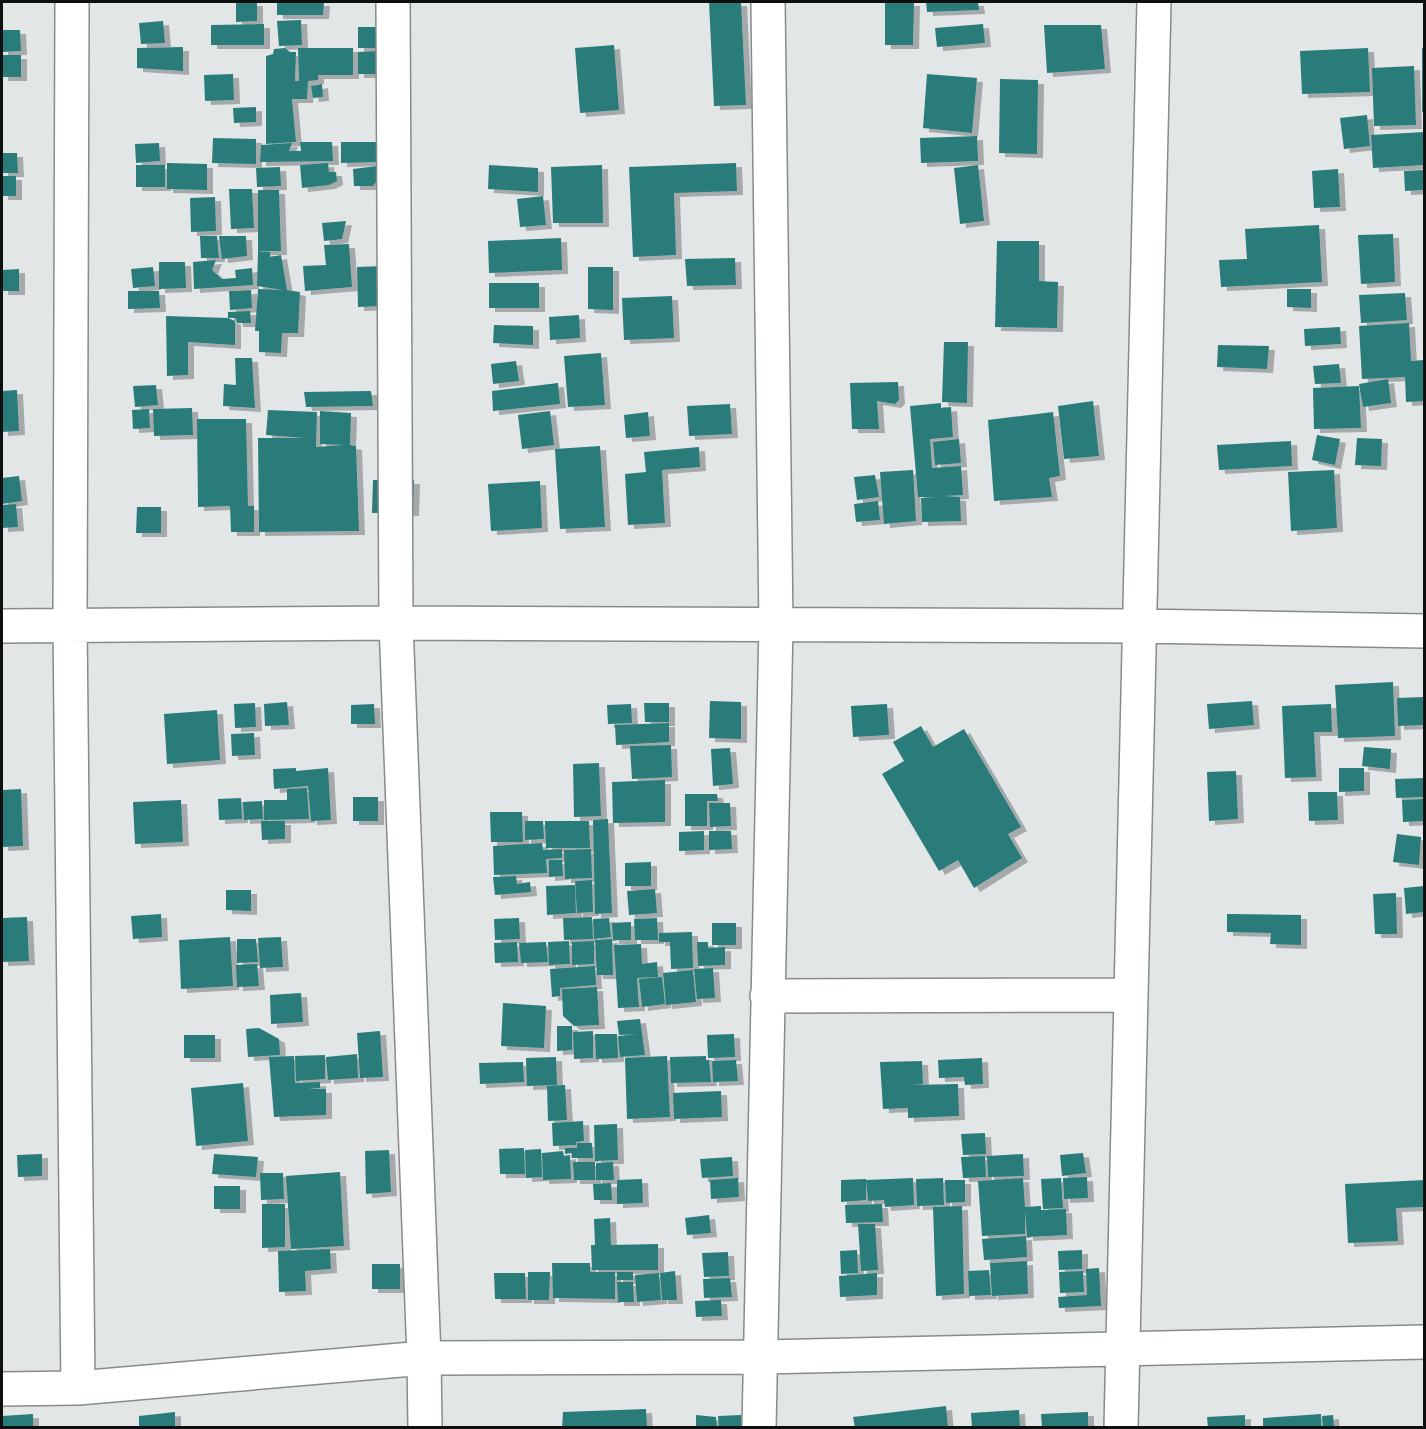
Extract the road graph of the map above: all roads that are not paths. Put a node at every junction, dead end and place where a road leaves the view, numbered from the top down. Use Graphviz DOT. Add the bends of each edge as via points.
graph roads {
  1 [pos="72,2"];
  2 [pos="393,2"];
  3 [pos="768,2"];
  4 [pos="1154,2"];
  5 [pos="396,623"];
  6 [pos="70,624"];
  7 [pos="776,625"];
  8 [pos="2,626"];
  9 [pos="1140,626"];
  10 [pos="1425,631"];
  11 [pos="1131,995"];
  12 [pos="767,996"];
  13 [pos="1425,1342"];
  14 [pos="1123,1348"];
  15 [pos="762,1357"];
  16 [pos="424,1358"];
  17 [pos="78,1388"];
  18 [pos="2,1389"];
  19 [pos="424,1428"];
  20 [pos="759,1428"];
  21 [pos="1121,1428"];
  1 -- 6 [label="street"];
  2 -- 5 [label="street"];
  3 -- 7 [label="street"];
  4 -- 9 [label="street"];
  5 -- 6 [label="street"];
  5 -- 7 [label="street"];
  5 -- 16 [label="street"];
  6 -- 8 [label="street"];
  6 -- 17 [label="street"];
  7 -- 9 [label="street"];
  7 -- 12 [label="street"];
  9 -- 10 [label="street"];
  9 -- 11 [label="street"];
  11 -- 12 [label="street"];
  11 -- 14 [label="street"];
  12 -- 15 [label="street"];
  13 -- 14 [label="street"];
  14 -- 15 [label="street"];
  14 -- 21 [label="street"];
  15 -- 16 [label="street"];
  15 -- 20 [label="street"];
  16 -- 17 [label="street"];
  16 -- 19 [label="street"];
  17 -- 18 [label="street"];
}
